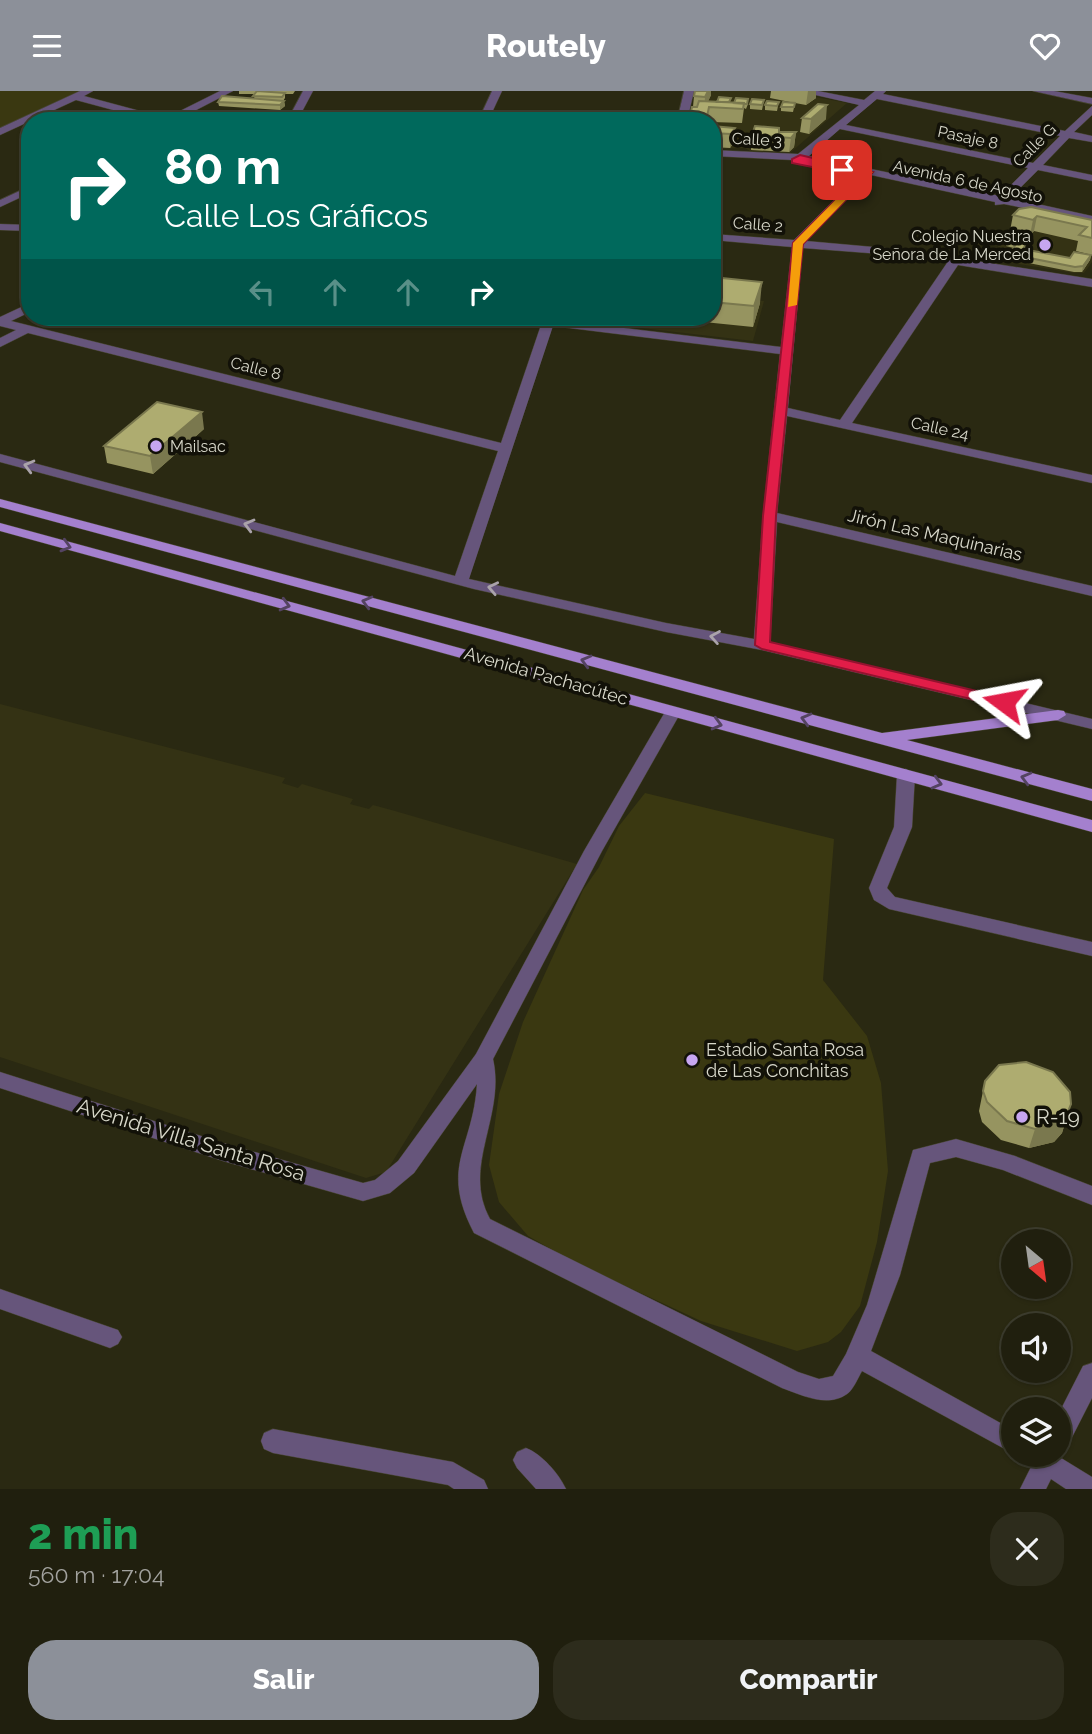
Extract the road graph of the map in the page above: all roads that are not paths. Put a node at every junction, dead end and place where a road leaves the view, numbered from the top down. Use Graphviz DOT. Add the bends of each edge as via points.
graph roads {
  1 [pos="88,91"];
  2 [pos="228,91"];
  3 [pos="309,91"];
  4 [pos="497,91"];
  5 [pos="689,91"];
  6 [pos="803,91"];
  7 [pos="1038,91"];
  8 [pos="878,93"];
  9 [pos="71,99"];
  10 [pos="1092,101"];
  11 [pos="866,103"];
  12 [pos="1092,109"];
  13 [pos="43,112"];
  14 [pos="113,112"];
  15 [pos="128,112"];
  16 [pos="185,112"];
  17 [pos="297,112"];
  18 [pos="488,112"];
  19 [pos="682,112"];
  20 [pos="21,122"];
  21 [pos="838,126"];
  22 [pos="0,132"];
  23 [pos="1068,134"];
  24 [pos="1092,139"];
  25 [pos="721,155"];
  26 [pos="798,159"];
  27 [pos="1035,167"];
  28 [pos="867,174"];
  29 [pos="1092,178"];
  30 [pos="21,194"];
  31 [pos="1000,202"];
  32 [pos="0,204"];
  33 [pos="1092,221"];
  34 [pos="0,227"];
  35 [pos="21,228"];
  36 [pos="721,238"];
  37 [pos="798,243"];
  38 [pos="955,260"];
  39 [pos="1089,278"];
  40 [pos="21,312"];
  41 [pos="0,322"];
  42 [pos="548,326"];
  43 [pos="603,326"];
  44 [pos="26,329"];
  45 [pos="0,343"];
  46 [pos="787,351"];
  47 [pos="781,411"];
  48 [pos="843,426"];
  49 [pos="504,448"];
  50 [pos="0,458"];
  51 [pos="1092,479"];
  52 [pos="0,503"];
  53 [pos="770,516"];
  54 [pos="0,527"];
  55 [pos="461,581"];
  56 [pos="1092,591"];
  57 [pos="762,645"];
  58 [pos="673,712"];
  59 [pos="1058,715"];
  60 [pos="1092,724"];
  61 [pos="878,739"];
  62 [pos="905,775"];
  63 [pos="1092,795"];
  64 [pos="1092,826"];
  65 [pos="1092,949"];
  66 [pos="484,1059"];
  67 [pos="0,1080"];
  68 [pos="1092,1196"];
  69 [pos="0,1299"];
  70 [pos="110,1338"];
  71 [pos="859,1357"];
  72 [pos="1092,1374"];
  73 [pos="1071,1414"];
  74 [pos="1001,1436"];
  75 [pos="273,1441"];
  76 [pos="526,1460"];
  77 [pos="1040,1467"];
  78 [pos="1057,1467"];
  79 [pos="475,1489"];
  80 [pos="553,1489"];
  81 [pos="1033,1489"];
  82 [pos="1088,1489"];
  1 -- 9 [label="street"];
  2 -- 16 [label="street"];
  3 -- 17 [label="street"];
  4 -- 18 [label="street"];
  5 -- 19 [label="street"];
  6 -- 11 [label="street"];
  7 -- 10 [label="street"];
  8 -- 11 [label="street"];
  8 -- 23 [label="street"];
  9 -- 13 [label="street"];
  9 -- 14 [label="street"];
  9 -- 15 [label="street"];
  11 -- 21 [label="street"];
  12 -- 23 [label="street, Calle G"];
  20 -- 22 [label="street"];
  21 -- 26 [label="street"];
  21 -- 27 [label="street, Pasaje 8"];
  23 -- 24 [label="street"];
  23 -- 27 [label="street, Calle G"];
  25 -- 26 [label="street, Calle 3"];
  26 -- 28 [label="street, Avenida 6 de Agosto"];
  27 -- 29 [label="street, Pasaje 8"];
  27 -- 31 [label="street, Calle G"];
  28 -- 31 [label="street, Avenida 6 de Agosto"];
  28 -- 37 [label="street"];
  30 -- 32 [label="street"];
  31 -- 33 [label="street, Avenida 6 de Agosto"];
  34 -- 35 [label="street"];
  36 -- 37 [label="street, Calle 2"];
  37 -- 38 [label="street, Calle 2"];
  37 -- 46 [label="street"];
  38 -- 39 [label="street, Calle 2"];
  38 -- 48 [label="street"];
  40 -- 41 [label="street"];
  41 -- 44 [label="street, Calle 8"];
  42 -- 49 [label="street"];
  43 -- 46 [label="street"];
  44 -- 45 [label="street"];
  44 -- 49 [label="street, Calle 8"];
  46 -- 47 [label="street"];
  47 -- 48 [label="street, Calle 24"];
  47 -- 53 [label="street"];
  48 -- 51 [label="street, Calle 24"];
  49 -- 55 [label="street"];
  55 -- 50 [label="street, one-way"];
  61 -- 52 [label="main road, Avenida Pachacútec, one-way"];
  53 -- 56 [label="street, Jirón Las Maquinarias"];
  53 -- 57 [label="street"];
  54 -- 58 [label="main road, Avenida Pachacútec, one-way"];
  57 -- 55 [label="street, one-way"];
  57 -- 59 [label="street"];
  58 -- 62 [label="main road, Avenida Pachacútec, one-way"];
  58 -- 66 [label="street" via="593,851"];
  59 -- 60 [label="street"];
  59 -- 61 [label="main road"];
  63 -- 61 [label="main road, Avenida Pachacútec, one-way"];
  62 -- 64 [label="main road, Avenida Pachacútec, one-way"];
  62 -- 65 [label="street" via="903,827 878,888 880,895 889,902"];
  66 -- 67 [label="street, Avenida Villa Santa Rosa" via="406,1167 382,1187 363,1192"];
  66 -- 71 [label="street" via="487,1087 467,1174 472,1212 482,1226 819,1390 840,1386"];
  68 -- 71 [label="street" via="956,1148 921,1156"];
  69 -- 70 [label="street"];
  71 -- 74 [label="street"];
  72 -- 73 [label="street"];
  75 -- 79 [label="street" via="453,1474"];
  76 -- 80 [label="street"];
  77 -- 81 [label="street"];
  78 -- 82 [label="street"];
}
